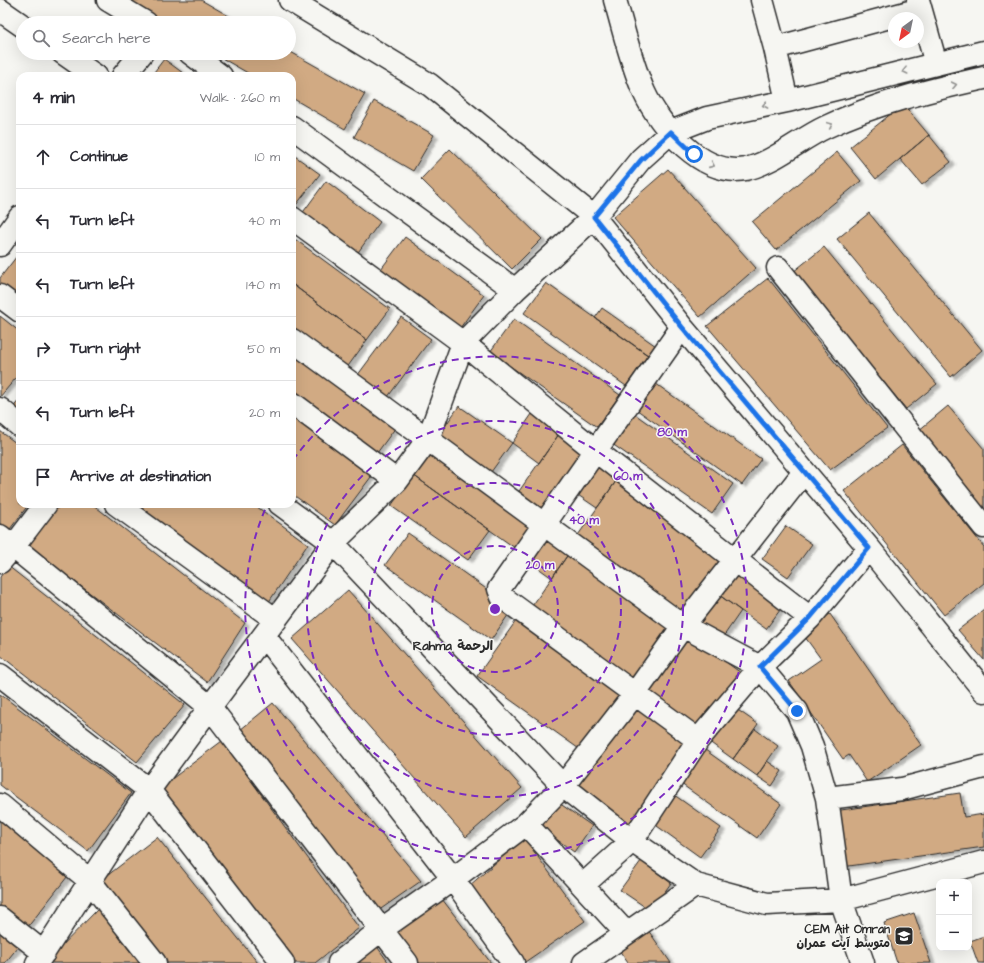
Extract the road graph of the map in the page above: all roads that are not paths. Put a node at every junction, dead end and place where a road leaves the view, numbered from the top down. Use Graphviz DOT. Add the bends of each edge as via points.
graph roads {
  1 [pos="108,0"];
  2 [pos="290,0"];
  3 [pos="615,0"];
  4 [pos="762,0"];
  5 [pos="919,4"];
  6 [pos="0,10"];
  7 [pos="134,16"];
  8 [pos="16,21"];
  9 [pos="774,48"];
  10 [pos="984,52"];
  11 [pos="73,60"];
  12 [pos="137,60"];
  13 [pos="199,60"];
  14 [pos="936,64"];
  15 [pos="90,72"];
  16 [pos="127,72"];
  17 [pos="216,72"];
  18 [pos="984,78"];
  19 [pos="787,101"];
  20 [pos="296,131"];
  21 [pos="671,132"];
  22 [pos="594,217"];
  23 [pos="296,221"];
  24 [pos="16,223"];
  25 [pos="0,245"];
  26 [pos="778,268"];
  27 [pos="514,290"];
  28 [pos="0,296"];
  29 [pos="16,308"];
  30 [pos="682,327"];
  31 [pos="296,343"];
  32 [pos="463,343"];
  33 [pos="296,406"];
  34 [pos="0,409"];
  35 [pos="16,423"];
  36 [pos="428,439"];
  37 [pos="596,451"];
  38 [pos="804,472"];
  39 [pos="398,481"];
  40 [pos="42,508"];
  41 [pos="121,508"];
  42 [pos="285,508"];
  43 [pos="545,523"];
  44 [pos="984,527"];
  45 [pos="333,543"];
  46 [pos="5,548"];
  47 [pos="869,548"];
  48 [pos="735,558"];
  49 [pos="810,618"];
  50 [pos="683,626"];
  51 [pos="270,628"];
  52 [pos="760,667"];
  53 [pos="0,675"];
  54 [pos="984,691"];
  55 [pos="634,695"];
  56 [pos="210,707"];
  57 [pos="698,740"];
  58 [pos="984,767"];
  59 [pos="563,786"];
  60 [pos="149,790"];
  61 [pos="827,798"];
  62 [pos="0,804"];
  63 [pos="526,824"];
  64 [pos="632,841"];
  65 [pos="984,862"];
  66 [pos="453,879"];
  67 [pos="89,880"];
  68 [pos="583,885"];
  69 [pos="696,885"];
  70 [pos="841,900"];
  71 [pos="0,918"];
  72 [pos="382,928"];
  73 [pos="626,933"];
  74 [pos="41,958"];
  75 [pos="596,960"];
  76 [pos="155,963"];
  77 [pos="283,963"];
  78 [pos="339,963"];
  79 [pos="408,963"];
  80 [pos="513,963"];
  81 [pos="863,963"];
  1 -- 7 [label="street"];
  2 -- 22 [label="street" via="430,85"];
  3 -- 21 [label="street" via="644,91 652,108"];
  4 -- 9 [label="street"];
  5 -- 9 [label="street"];
  5 -- 14 [label="street"];
  6 -- 8 [label="street"];
  9 -- 19 [label="street"];
  10 -- 14 [label="street"];
  11 -- 15 [label="street"];
  12 -- 16 [label="street"];
  13 -- 17 [label="street"];
  14 -- 19 [label="street, one-way"];
  21 -- 18 [label="street, one-way" via="694,154 713,166 731,170 746,168 763,162 825,127 860,112 899,98"];
  19 -- 21 [label="street, one-way" via="723,113"];
  20 -- 27 [label="street"];
  21 -- 22 [label="street" via="641,160"];
  22 -- 27 [label="street"];
  22 -- 30 [label="street"];
  23 -- 32 [label="street"];
  24 -- 25 [label="street"];
  26 -- 44 [label="street"];
  27 -- 32 [label="street"];
  28 -- 29 [label="street"];
  30 -- 37 [label="street"];
  30 -- 38 [label="street"];
  31 -- 36 [label="street"];
  32 -- 36 [label="street"];
  32 -- 37 [label="street"];
  33 -- 39 [label="street"];
  34 -- 35 [label="street"];
  36 -- 39 [label="street"];
  36 -- 43 [label="street"];
  37 -- 43 [label="street"];
  37 -- 48 [label="street"];
  38 -- 47 [label="street"];
  38 -- 48 [label="street"];
  39 -- 45 [label="street"];
  40 -- 46 [label="street"];
  41 -- 51 [label="street"];
  42 -- 45 [label="street"];
  43 -- 50 [label="street"];
  43 -- 55 [label="street" via="499,590 502,597"];
  45 -- 51 [label="street"];
  45 -- 59 [label="street"];
  46 -- 56 [label="street"];
  47 -- 49 [label="street"];
  47 -- 54 [label="street"];
  48 -- 49 [label="street"];
  48 -- 50 [label="street"];
  49 -- 52 [label="street"];
  50 -- 52 [label="street"];
  50 -- 55 [label="street"];
  51 -- 56 [label="street"];
  51 -- 66 [label="street"];
  52 -- 57 [label="street"];
  52 -- 61 [label="street" via="797,711 812,746"];
  53 -- 60 [label="street"];
  55 -- 57 [label="street"];
  55 -- 59 [label="street"];
  56 -- 60 [label="street"];
  56 -- 72 [label="street"];
  57 -- 64 [label="street"];
  58 -- 61 [label="street" via="902,789"];
  59 -- 63 [label="street"];
  59 -- 64 [label="street"];
  60 -- 67 [label="street"];
  60 -- 77 [label="street"];
  61 -- 70 [label="street"];
  62 -- 67 [label="street"];
  63 -- 66 [label="street"];
  63 -- 68 [label="street"];
  64 -- 68 [label="street"];
  64 -- 69 [label="street"];
  65 -- 70 [label="street"];
  66 -- 72 [label="street"];
  66 -- 80 [label="street"];
  67 -- 74 [label="street"];
  67 -- 76 [label="street"];
  68 -- 73 [label="street"];
  69 -- 70 [label="street" via="767,904"];
  69 -- 73 [label="street"];
  70 -- 81 [label="street"];
  71 -- 74 [label="street"];
  72 -- 78 [label="street"];
  72 -- 79 [label="street"];
  73 -- 75 [label="street"];
}
